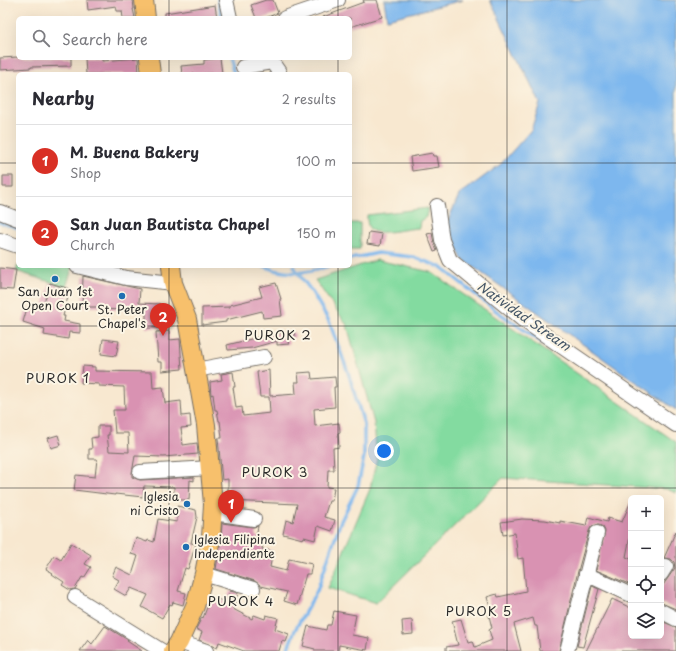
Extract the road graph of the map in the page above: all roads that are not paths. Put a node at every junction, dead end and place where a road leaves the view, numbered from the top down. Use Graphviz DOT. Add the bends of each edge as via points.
graph roads {
  1 [pos="144,0"];
  2 [pos="226,0"];
  3 [pos="338,0"];
  4 [pos="146,16"];
  5 [pos="230,16"];
  6 [pos="291,16"];
  7 [pos="149,60"];
  8 [pos="243,66"];
  9 [pos="151,72"];
  10 [pos="279,72"];
  11 [pos="437,206"];
  12 [pos="0,212"];
  13 [pos="16,218"];
  14 [pos="0,240"];
  15 [pos="16,245"];
  16 [pos="86,268"];
  17 [pos="172,274"];
  18 [pos="264,357"];
  19 [pos="196,370"];
  20 [pos="676,425"];
  21 [pos="211,468"];
  22 [pos="140,472"];
  23 [pos="213,513"];
  24 [pos="254,519"];
  25 [pos="597,533"];
  26 [pos="204,574"];
  27 [pos="586,574"];
  28 [pos="253,589"];
  29 [pos="628,594"];
  30 [pos="75,597"];
  31 [pos="664,613"];
  32 [pos="676,619"];
  33 [pos="176,647"];
  34 [pos="162,651"];
  35 [pos="206,651"];
  36 [pos="567,651"];
  1 -- 4 [label="main road"];
  2 -- 5 [label="street"];
  3 -- 6 [label="street"];
  7 -- 9 [label="main road"];
  8 -- 10 [label="street" via="272,62"];
  11 -- 20 [label="street" via="442,240 450,260 523,320"];
  12 -- 13 [label="street"];
  14 -- 15 [label="street"];
  16 -- 17 [label="street" via="126,278"];
  17 -- 19 [label="main road" via="187,319"];
  18 -- 19 [label="street"];
  19 -- 21 [label="main road"];
  21 -- 22 [label="street"];
  21 -- 23 [label="main road"];
  23 -- 24 [label="street"];
  23 -- 26 [label="main road"];
  25 -- 27 [label="street"];
  26 -- 28 [label="street"];
  26 -- 33 [label="main road" via="195,606"];
  27 -- 29 [label="street"];
  27 -- 36 [label="street"];
  30 -- 34 [label="street"];
  31 -- 32 [label="street"];
  33 -- 35 [label="street"];
}
